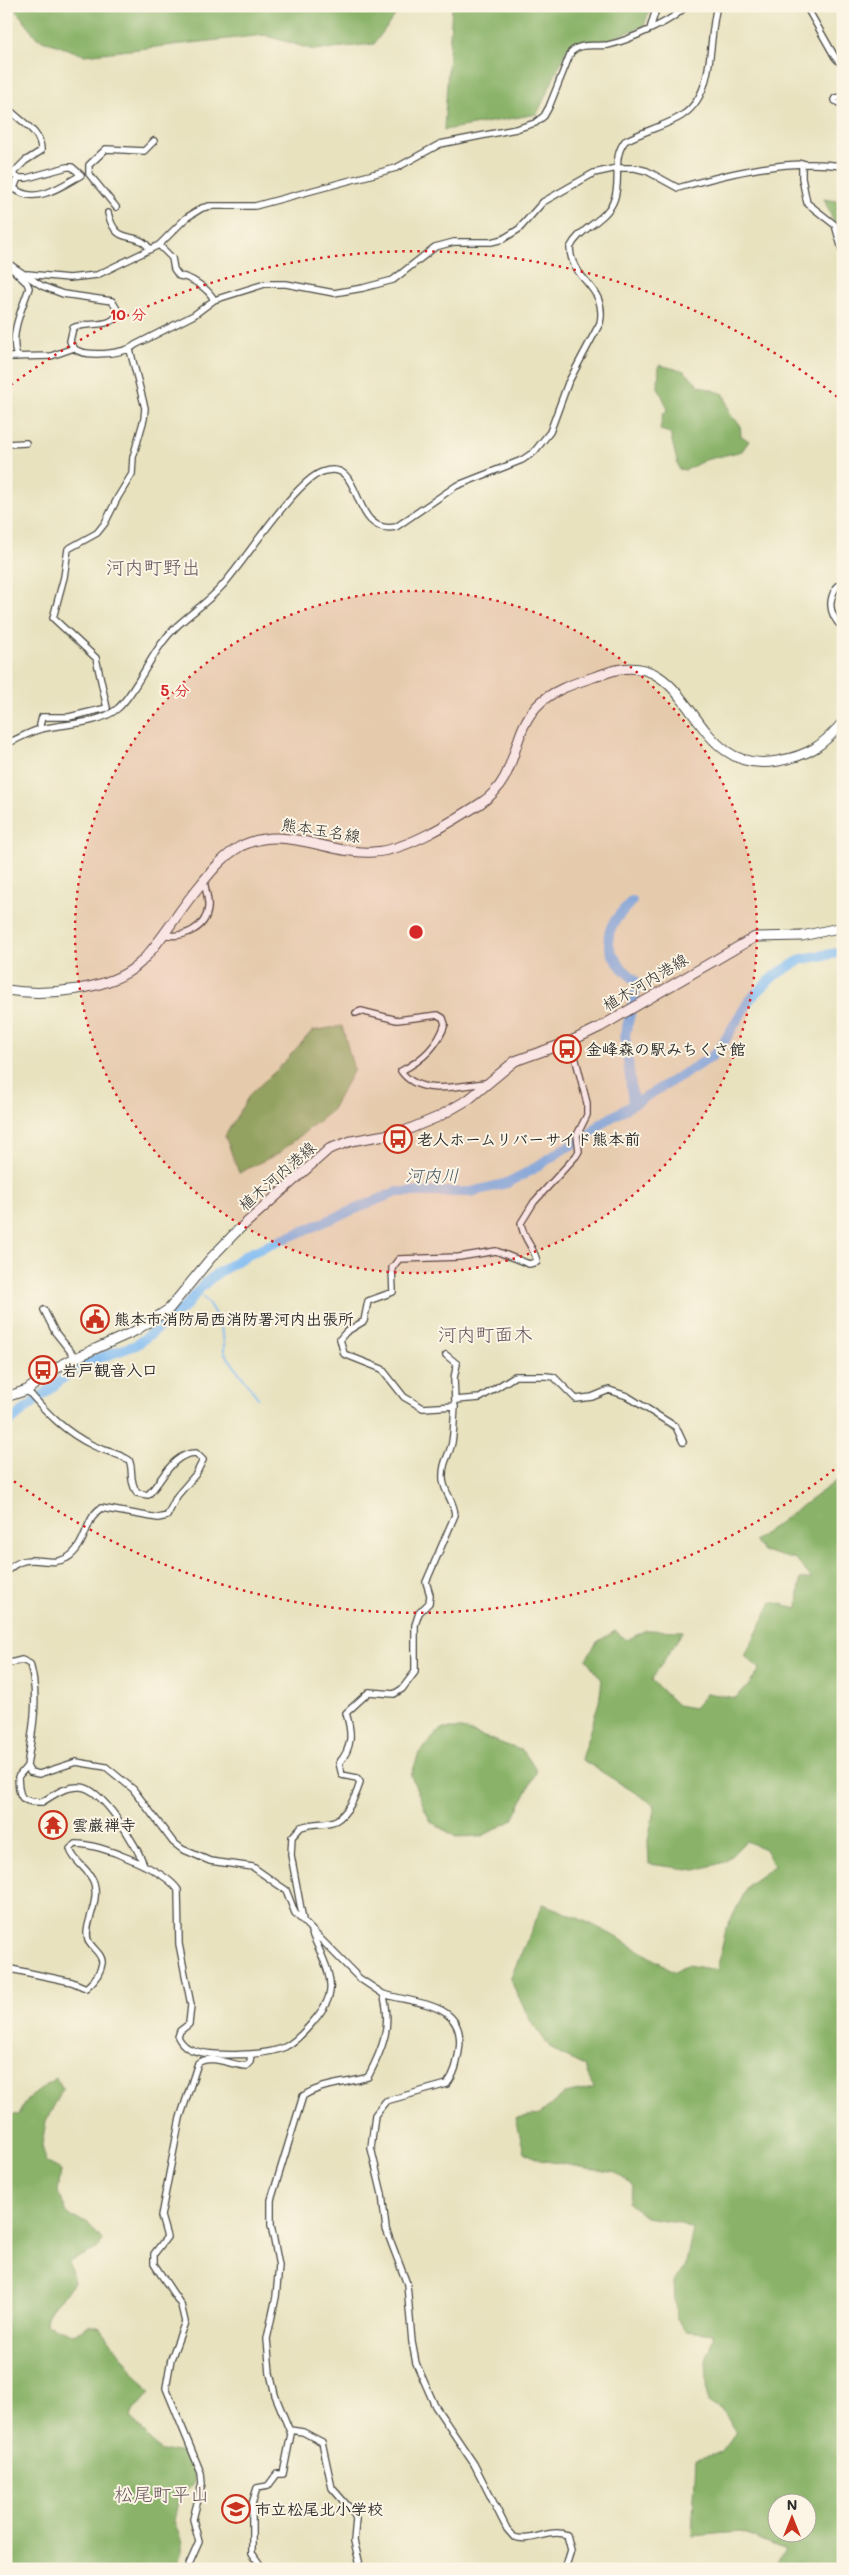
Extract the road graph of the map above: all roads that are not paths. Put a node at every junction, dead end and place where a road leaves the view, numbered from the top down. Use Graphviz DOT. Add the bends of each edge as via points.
graph roads {
  1 [pos="657,6"];
  2 [pos="685,6"];
  3 [pos="717,6"];
  4 [pos="806,6"];
  5 [pos="650,28"];
  6 [pos="843,66"];
  7 [pos="843,97"];
  8 [pos="6,106"];
  9 [pos="843,106"];
  10 [pos="154,141"];
  11 [pos="843,158"];
  12 [pos="802,163"];
  13 [pos="841,165"];
  14 [pos="617,168"];
  15 [pos="18,178"];
  16 [pos="9,192"];
  17 [pos="116,207"];
  18 [pos="108,213"];
  19 [pos="159,245"];
  20 [pos="150,249"];
  21 [pos="843,253"];
  22 [pos="9,263"];
  23 [pos="27,274"];
  24 [pos="214,300"];
  25 [pos="74,348"];
  26 [pos="130,350"];
  27 [pos="6,357"];
  28 [pos="17,357"];
  29 [pos="26,443"];
  30 [pos="6,444"];
  31 [pos="843,585"];
  32 [pos="843,628"];
  33 [pos="843,722"];
  34 [pos="41,729"];
  35 [pos="6,744"];
  36 [pos="204,880"];
  37 [pos="843,927"];
  38 [pos="163,934"];
  39 [pos="6,990"];
  40 [pos="356,1013"];
  41 [pos="570,1041"];
  42 [pos="485,1084"];
  43 [pos="44,1310"];
  44 [pos="446,1355"];
  45 [pos="75,1357"];
  46 [pos="30,1392"];
  47 [pos="6,1397"];
  48 [pos="455,1403"];
  49 [pos="683,1442"];
  50 [pos="6,1572"];
  51 [pos="6,1664"];
  52 [pos="27,1766"];
  53 [pos="144,1866"];
  54 [pos="304,1922"];
  55 [pos="309,1927"];
  56 [pos="6,1968"];
  57 [pos="382,1994"];
  58 [pos="251,2054"];
  59 [pos="290,2430"];
  60 [pos="187,2569"];
  61 [pos="263,2569"];
  62 [pos="361,2569"];
  63 [pos="564,2569"];
  1 -- 5 [label="street"];
  2 -- 5 [label="street" via="677,14"];
  3 -- 14 [label="street" via="706,79 699,99 678,118 625,141 619,149"];
  4 -- 6 [label="street"];
  5 -- 19 [label="street" via="607,45 584,45 570,52 549,107 535,123 440,144 396,168 261,205 202,208 186,218"];
  7 -- 9 [label="street" via="834,100"];
  8 -- 15 [label="street" via="32,129 41,146 41,151 12,174"];
  10 -- 17 [label="street" via="144,152 106,149 89,165 90,174"];
  11 -- 13 [label="street"];
  12 -- 13 [label="street"];
  12 -- 14 [label="street" via="734,172 678,188 647,171"];
  12 -- 21 [label="street" via="807,203 835,225"];
  14 -- 24 [label="street" via="594,173 555,194 543,202 519,229 503,239 454,242 435,247 394,280 334,294 286,284 265,284"];
  14 -- 34 [label="street" via="618,187 614,202 580,232 570,248 574,267 598,294 600,323 568,382 550,432 534,452 522,460 456,486 396,527 387,529 373,524 366,517 351,480 337,471 320,472 282,508 222,586 162,642 120,707 101,718"];
  15 -- 16 [label="street"];
  15 -- 16 [label="street" via="67,166 81,175 38,196"];
  18 -- 20 [label="street" via="112,226 120,235 141,240"];
  19 -- 20 [label="street"];
  19 -- 24 [label="street" via="172,258 178,276 186,276 211,294"];
  20 -- 23 [label="street" via="85,278"];
  22 -- 23 [label="street"];
  22 -- 28 [label="street" via="29,288 15,330"];
  23 -- 25 [label="street" via="42,286 63,294 112,301 116,305 117,316 108,323 73,328 70,340"];
  24 -- 26 [label="street" via="194,315"];
  25 -- 26 [label="street" via="82,353"];
  25 -- 28 [label="street" via="51,356"];
  26 -- 34 [label="street" via="145,408 132,474 97,533 68,549 53,618 96,658 107,708 70,717 42,717"];
  27 -- 28 [label="street"];
  29 -- 30 [label="street"];
  31 -- 32 [label="street" via="837,586 830,597 832,617"];
  33 -- 36 [label="main road, 熊本玉名線" via="811,752 773,762 751,763 719,748 668,682 644,669 613,670 545,699 527,720 510,770 496,790 482,802 406,844 373,852 349,851 285,838 260,840 225,857"];
  34 -- 35 [label="street"];
  36 -- 38 [label="main road, 熊本玉名線"];
  36 -- 38 [label="street" via="208,908 204,922 182,935"];
  37 -- 41 [label="main road, 植木河内港線" via="802,936 755,937"];
  38 -- 39 [label="main road, 熊本玉名線" via="137,965 112,980 87,987 38,993"];
  40 -- 42 [label="street" via="361,1011 397,1020 438,1015 445,1024 432,1048 416,1064 400,1071 406,1079 435,1088"];
  41 -- 42 [label="main road, 植木河内港線" via="515,1061"];
  41 -- 48 [label="street" via="587,1103 587,1115 578,1135 578,1151 534,1202 521,1223 522,1235 537,1262 534,1265 496,1251 459,1257 399,1259 392,1268 393,1292 368,1301 364,1321 340,1339 344,1354 382,1369 404,1397 423,1408"];
  42 -- 45 [label="main road, 植木河内港線" via="469,1098 418,1126 390,1135 351,1141 329,1150 236,1232 168,1309 135,1331"];
  43 -- 45 [label="street" via="55,1332"];
  44 -- 48 [label="street" via="457,1364"];
  45 -- 46 [label="main road, 植木河内港線"];
  46 -- 47 [label="main road, 植木河内港線"];
  46 -- 50 [label="street" via="68,1432 129,1460 132,1486 143,1496 157,1486 178,1457 196,1453 201,1456 202,1464 177,1496 167,1516 158,1518 101,1508 95,1512 86,1537 68,1557 60,1561 27,1560"];
  48 -- 49 [label="street" via="480,1398 515,1376 554,1377 576,1399 609,1390 627,1396 676,1427"];
  48 -- 54 [label="street" via="452,1444 446,1456 443,1480 444,1489 454,1504 455,1515 426,1582 430,1595 428,1603 419,1613 415,1625 415,1672 394,1694 369,1692 346,1714 351,1735 347,1753 339,1762 342,1775 357,1778 360,1782 358,1792 343,1817 329,1823 301,1827 292,1837 291,1855"];
  51 -- 52 [label="street" via="22,1660 30,1664 34,1676 36,1693"];
  52 -- 53 [label="street" via="18,1777 22,1799 42,1802 66,1788 83,1786 99,1796 136,1847"];
  52 -- 54 [label="street" via="30,1772 39,1774 76,1762 106,1767 133,1789 173,1842 210,1861 253,1868 265,1874 286,1890 295,1913"];
  53 -- 56 [label="street" via="86,1844 75,1844 70,1849 72,1856 90,1872 96,1897 87,1931 88,1940 102,1958 102,1964 94,1981 86,1988"];
  53 -- 58 [label="street" via="172,1881 179,1895 179,1944 191,2005 189,2024 178,2037 189,2049 238,2056"];
  54 -- 55 [label="street"];
  55 -- 57 [label="street" via="360,1978"];
  55 -- 58 [label="street" via="329,1975 330,1995 295,2040 274,2051"];
  57 -- 59 [label="street" via="387,2007 385,2041 368,2077 351,2083 318,2087 303,2096 270,2200 271,2225 280,2266 266,2339 275,2395"];
  57 -- 63 [label="street" via="443,2010 459,2030 457,2062 447,2084 386,2101 375,2115 372,2134 374,2165 382,2194 386,2229 407,2284 416,2364 436,2406 474,2464 507,2529 521,2540 552,2532 567,2535 571,2550"];
  58 -- 60 [label="street" via="246,2066 210,2060 198,2063 180,2118 161,2216 167,2237 153,2259 180,2305 185,2322 171,2359 166,2388 201,2473 202,2484 193,2519 199,2542"];
  59 -- 61 [label="street" via="283,2474 277,2474 268,2486 257,2488 252,2504 252,2553"];
  59 -- 62 [label="street" via="316,2437 322,2442 332,2488 356,2519 354,2541"];
}
